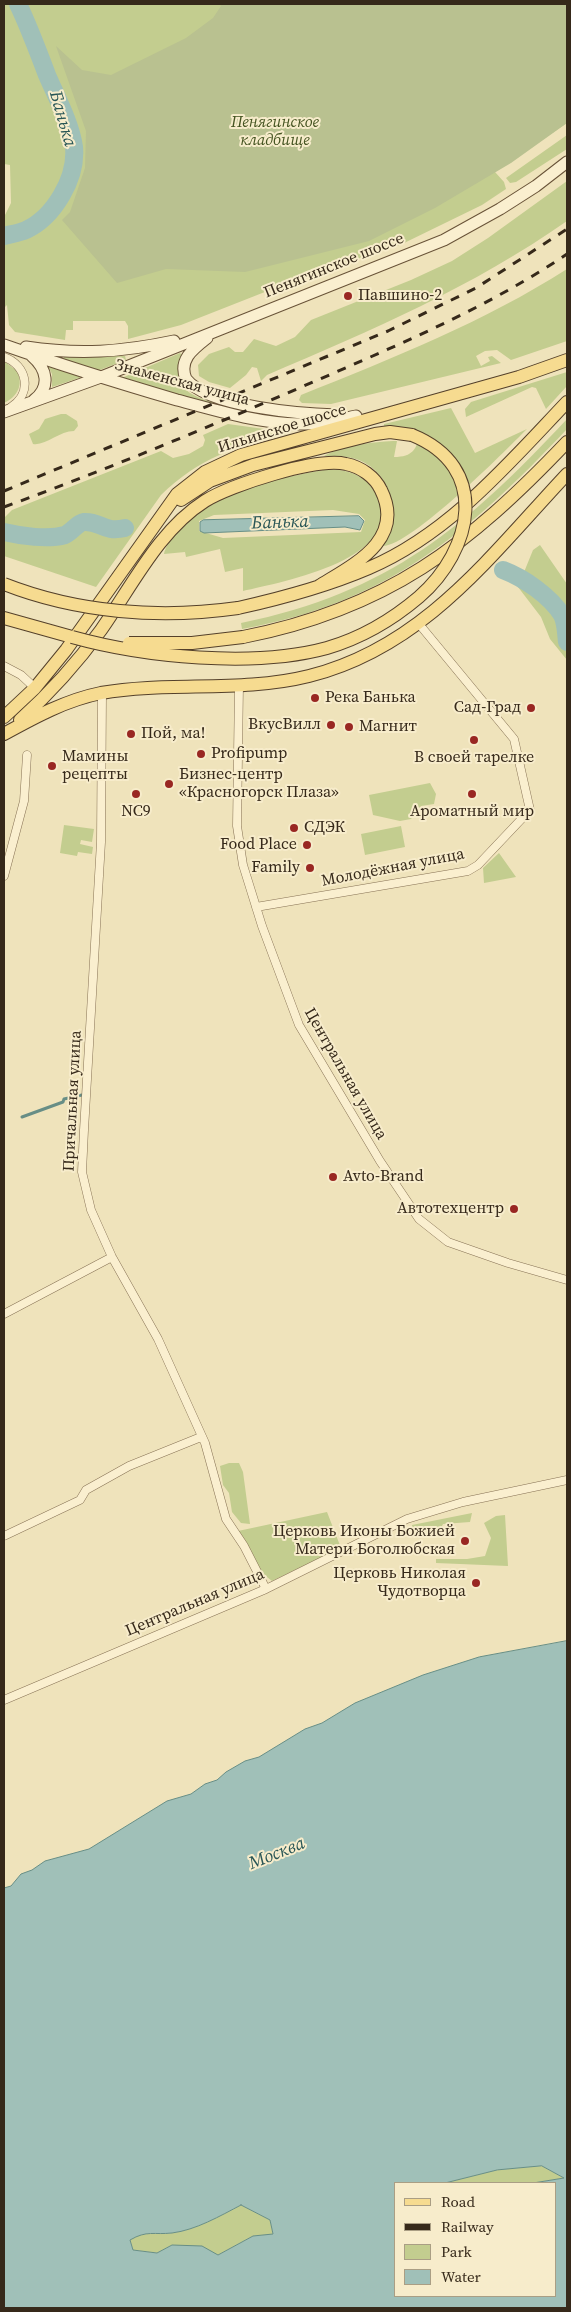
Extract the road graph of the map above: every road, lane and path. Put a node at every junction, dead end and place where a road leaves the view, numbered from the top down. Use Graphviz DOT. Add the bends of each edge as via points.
graph roads {
  1 [pos="567,162"];
  2 [pos="212,333"];
  3 [pos="4,345"];
  4 [pos="27,353"];
  5 [pos="4,357"];
  6 [pos="567,360"];
  7 [pos="101,377"];
  8 [pos="33,402"];
  9 [pos="567,402"];
  10 [pos="405,408"];
  11 [pos="4,411"];
  12 [pos="356,416"];
  13 [pos="567,442"];
  14 [pos="567,474"];
  15 [pos="157,521"];
  16 [pos="4,584"];
  17 [pos="319,586"];
  18 [pos="4,618"];
  19 [pos="419,624"];
  20 [pos="72,637"];
  21 [pos="4,666"];
  22 [pos="239,685"];
  23 [pos="35,688"];
  24 [pos="102,693"];
  25 [pos="4,717"];
  26 [pos="4,734"];
  27 [pos="27,755"];
  28 [pos="4,876"];
  29 [pos="256,908"];
  30 [pos="112,1256"];
  31 [pos="567,1280"];
  32 [pos="4,1314"];
  33 [pos="201,1436"];
  34 [pos="567,1480"];
  35 [pos="4,1536"];
  36 [pos="266,1589"];
  37 [pos="4,1700"];
  1 -- 2 [label="main road, Пенягинское шоссе" via="507,205 444,240"];
  2 -- 3 [label="main road" via="113,352 55,352"];
  2 -- 7 [label="main road, Пенягинское шоссе"];
  2 -- 12 [label="main road" via="195,347 184,362 186,379 199,390 277,411"];
  3 -- 4 [label="main road, Знаменская улица"];
  4 -- 7 [label="main road, Знаменская улица"];
  4 -- 8 [label="main road" via="42,366 46,377 44,390"];
  5 -- 11 [label="street" via="16,362 25,382 21,396"];
  6 -- 10 [label="main road, Ильинское шоссе" via="519,377"];
  7 -- 8 [label="main road, Пенягинское шоссе"];
  7 -- 12 [label="main road, Знаменская улица" via="233,415 272,422 321,423"];
  8 -- 11 [label="main road, Пенягинское шоссе"];
  9 -- 17 [label="main road" via="486,485 432,530 371,567"];
  10 -- 12 [label="main road"];
  10 -- 15 [label="main road, Ильинское шоссе" via="224,462 190,482"];
  13 -- 20 [label="main road, bridge" via="499,511 414,574 332,614 270,632 192,643 144,644"];
  14 -- 19 [label="main road" via="475,574"];
  15 -- 20 [label="main road, bridge" via="191,492 210,481 253,465 390,432 412,435 439,449 457,470 466,496 466,512 458,543 438,576 420,596 387,622 358,637 327,648 260,657 151,654"];
  15 -- 23 [label="main road, Ильинское шоссе" via="66,650"];
  16 -- 17 [label="main road, bridge" via="51,599 122,612 189,613 238,608"];
  17 -- 26 [label="main road" via="363,558 384,532 387,506 381,489 370,475 346,463 327,463 219,493 179,521 79,660 50,693"];
  18 -- 20 [label="main road"];
  19 -- 22 [label="main road" via="383,648 346,664 308,676"];
  19 -- 29 [label="street, Молодёжная улица" via="514,739 530,810 478,865 468,871"];
  21 -- 23 [label="street"];
  22 -- 24 [label="main road"];
  22 -- 29 [label="street, Центральная улица" via="237,826 242,865"];
  23 -- 25 [label="main road, Ильинское шоссе"];
  24 -- 26 [label="main road" via="58,706"];
  24 -- 30 [label="street, Причальная улица" via="101,842 82,1172 91,1210"];
  27 -- 28 [label="street" via="24,801"];
  29 -- 31 [label="street, Центральная улица" via="299,1025 380,1161 419,1219 448,1242"];
  30 -- 32 [label="street"];
  30 -- 33 [label="street, Причальная улица" via="158,1339"];
  33 -- 35 [label="street" via="130,1466 86,1490 80,1500"];
  33 -- 36 [label="street, Причальная улица" via="226,1519"];
  34 -- 36 [label="street, Центральная улица" via="462,1502 407,1519"];
  36 -- 37 [label="street, Центральная улица"];
}
